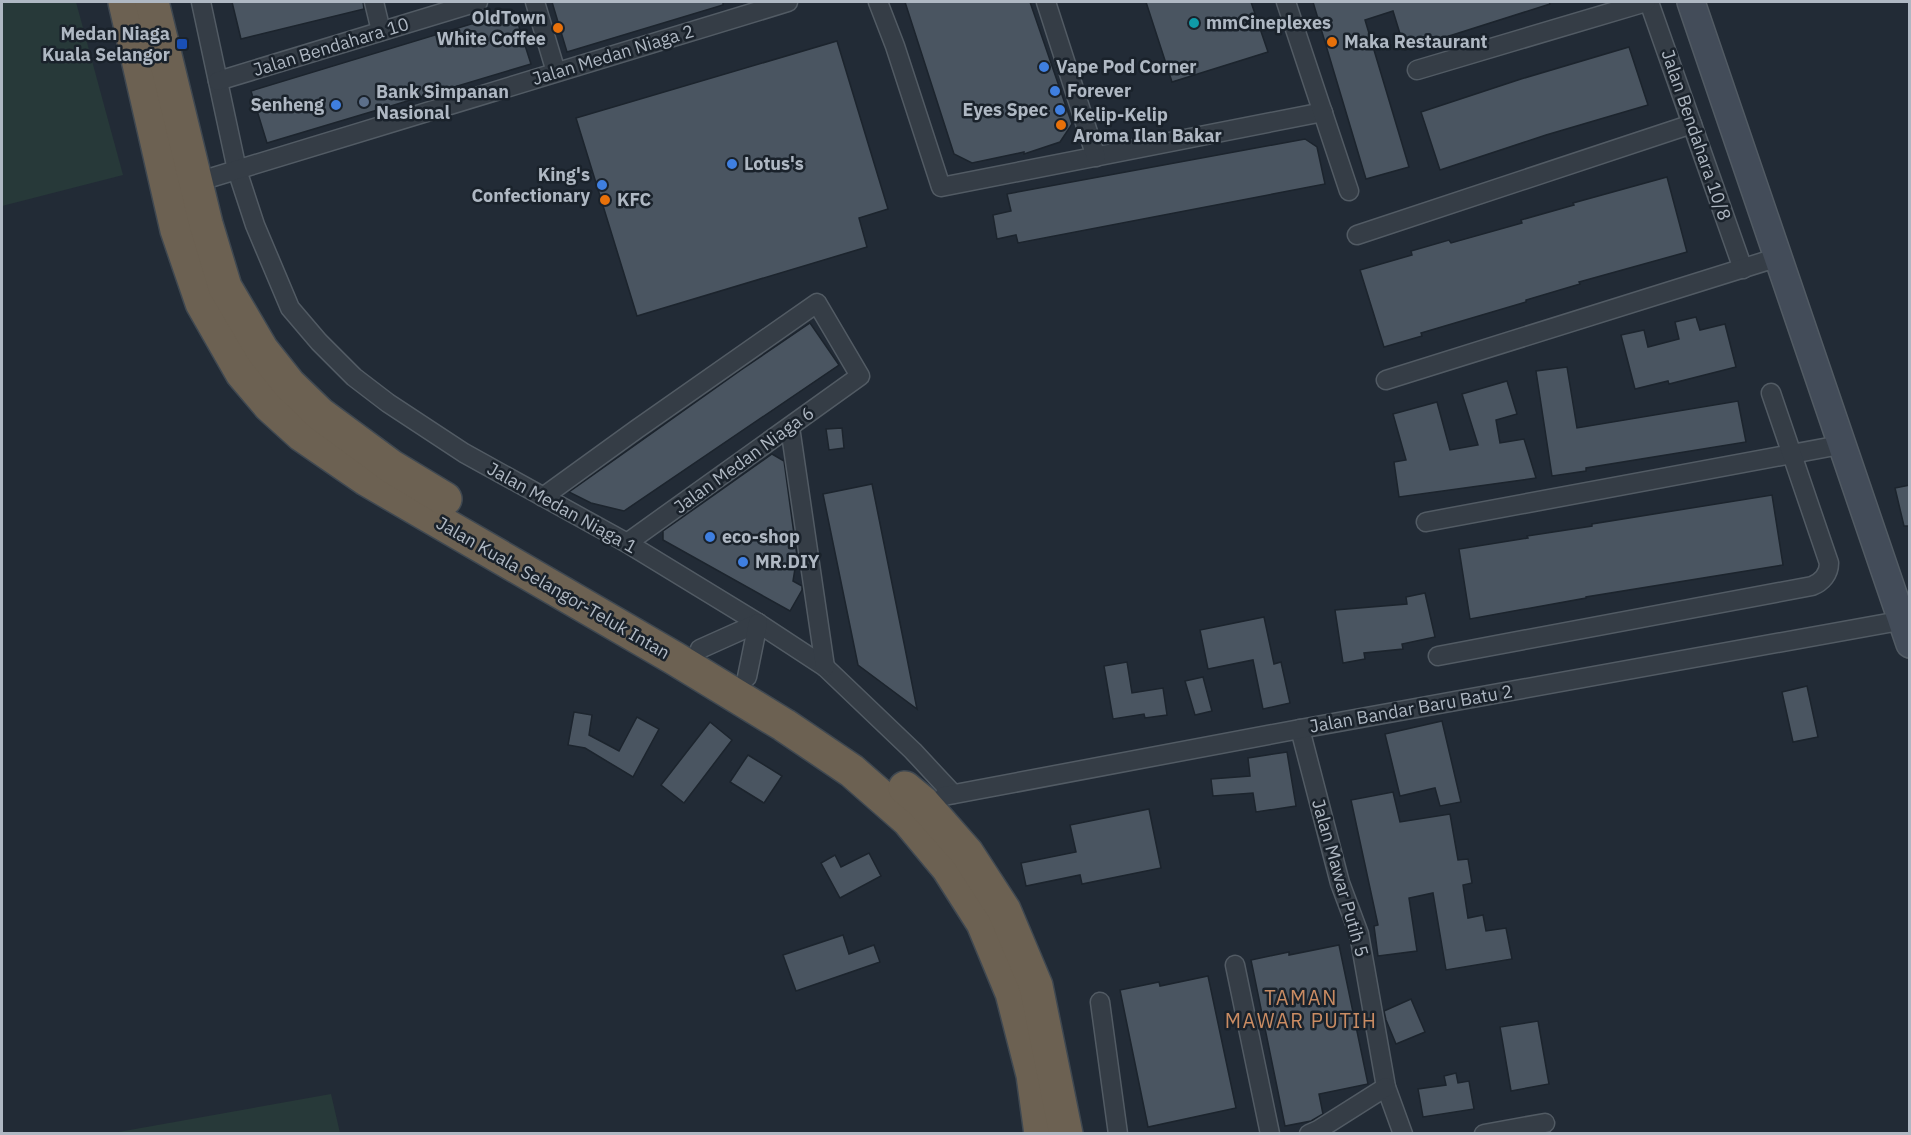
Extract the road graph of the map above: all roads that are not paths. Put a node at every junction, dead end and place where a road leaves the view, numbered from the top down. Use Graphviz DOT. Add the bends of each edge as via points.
graph roads {
  1 [pos="125,2"];
  2 [pos="152,2"];
  3 [pos="201,2"];
  4 [pos="374,2"];
  5 [pos="478,2"];
  6 [pos="535,2"];
  7 [pos="788,2"];
  8 [pos="878,2"];
  9 [pos="1046,2"];
  10 [pos="1286,2"];
  11 [pos="1647,2"];
  12 [pos="1691,2"];
  13 [pos="381,31"];
  14 [pos="1417,70"];
  15 [pos="556,72"];
  16 [pos="218,81"];
  17 [pos="1323,112"];
  18 [pos="1692,124"];
  19 [pos="1096,157"];
  20 [pos="237,170"];
  21 [pos="197,182"];
  22 [pos="1349,190"];
  23 [pos="1357,235"];
  24 [pos="1779,257"];
  25 [pos="190,266"];
  26 [pos="1743,268"];
  27 [pos="1386,380"];
  28 [pos="1772,393"];
  29 [pos="790,427"];
  30 [pos="1840,445"];
  31 [pos="1792,454"];
  32 [pos="543,497"];
  33 [pos="1426,522"];
  34 [pos="627,543"];
  35 [pos="758,623"];
  36 [pos="1907,628"];
  37 [pos="700,649"];
  38 [pos="1438,656"];
  39 [pos="825,668"];
  40 [pos="747,677"];
  41 [pos="1300,729"];
  42 [pos="953,794"];
  43 [pos="922,802"];
  44 [pos="1235,965"];
  45 [pos="1100,1002"];
  46 [pos="1386,1087"];
  47 [pos="1545,1123"];
  48 [pos="1041,1134"];
  49 [pos="1065,1134"];
  50 [pos="1118,1134"];
  51 [pos="1270,1134"];
  52 [pos="1309,1134"];
  53 [pos="1403,1134"];
  54 [pos="1484,1134"];
  1 -- 25 [label="highway, Jalan Kuala Selangor-Teluk Intan" via="166,188"];
  2 -- 21 [label="highway, Jalan Kuala Selangor-Teluk Intan"];
  3 -- 16 [label="street, Jalan Medan Niaga 1"];
  4 -- 13 [label="street"];
  5 -- 13 [label="street, Jalan Bendahara 10"];
  6 -- 15 [label="street"];
  7 -- 15 [label="street, Jalan Medan Niaga 2"];
  8 -- 19 [label="street" via="941,187"];
  9 -- 19 [label="street"];
  10 -- 17 [label="street"];
  11 -- 14 [label="street"];
  11 -- 18 [label="street, Jalan Bendahara 10/8"];
  12 -- 24 [label="street"];
  13 -- 16 [label="street, Jalan Bendahara 10"];
  15 -- 20 [label="street, Jalan Medan Niaga 2"];
  16 -- 20 [label="street, Jalan Medan Niaga 1"];
  17 -- 19 [label="street"];
  17 -- 22 [label="street"];
  18 -- 23 [label="street"];
  18 -- 26 [label="street, Jalan Bendahara 10/8"];
  20 -- 21 [label="street, Jalan Medan Niaga 2"];
  20 -- 32 [label="street, Jalan Medan Niaga 1" via="290,308 319,342 388,404"];
  21 -- 25 [label="highway" via="184,186 182,191 192,246"];
  21 -- 37 [label="highway, Jalan Kuala Selangor-Teluk Intan" via="225,287 262,350 320,414 392,467"];
  24 -- 26 [label="street"];
  24 -- 30 [label="street"];
  25 -- 48 [label="highway, Jalan Kuala Selangor-Teluk Intan" via="202,303 242,373 302,435 366,479 784,725 852,771 908,820 948,868 982,923 1008,983 1033,1075"];
  26 -- 27 [label="street"];
  28 -- 31 [label="street"];
  29 -- 32 [label="street, Jalan Medan Niaga 6" via="860,376 817,303"];
  29 -- 34 [label="street, Jalan Medan Niaga 6"];
  29 -- 39 [label="street"];
  30 -- 31 [label="street"];
  30 -- 36 [label="street"];
  31 -- 33 [label="street"];
  31 -- 38 [label="street" via="1829,563 1829,570 1819,583"];
  32 -- 34 [label="street, Jalan Medan Niaga 1"];
  34 -- 35 [label="street, Jalan Medan Niaga 1"];
  35 -- 37 [label="street"];
  35 -- 39 [label="street, Jalan Medan Niaga 1"];
  35 -- 40 [label="street"];
  36 -- 41 [label="street, Jalan Bandar Baru Batu 2"];
  37 -- 40 [label="highway, Jalan Kuala Selangor-Teluk Intan"];
  39 -- 42 [label="street, Jalan Medan Niaga 1"];
  40 -- 43 [label="highway, Jalan Kuala Selangor-Teluk Intan" via="864,753"];
  41 -- 42 [label="street, Jalan Bandar Baru Batu 2"];
  41 -- 46 [label="street, Jalan Mawar Putih 5" via="1340,883 1359,934"];
  42 -- 43 [label="street, Jalan Bandar Baru Batu 2"];
  43 -- 49 [label="highway, Jalan Kuala Selangor-Teluk Intan" via="967,853 1004,910 1036,986"];
  44 -- 51 [label="street"];
  45 -- 50 [label="street"];
  46 -- 52 [label="street"];
  46 -- 53 [label="street, Jalan Mawar Putih 5"];
  47 -- 54 [label="street"];
}
